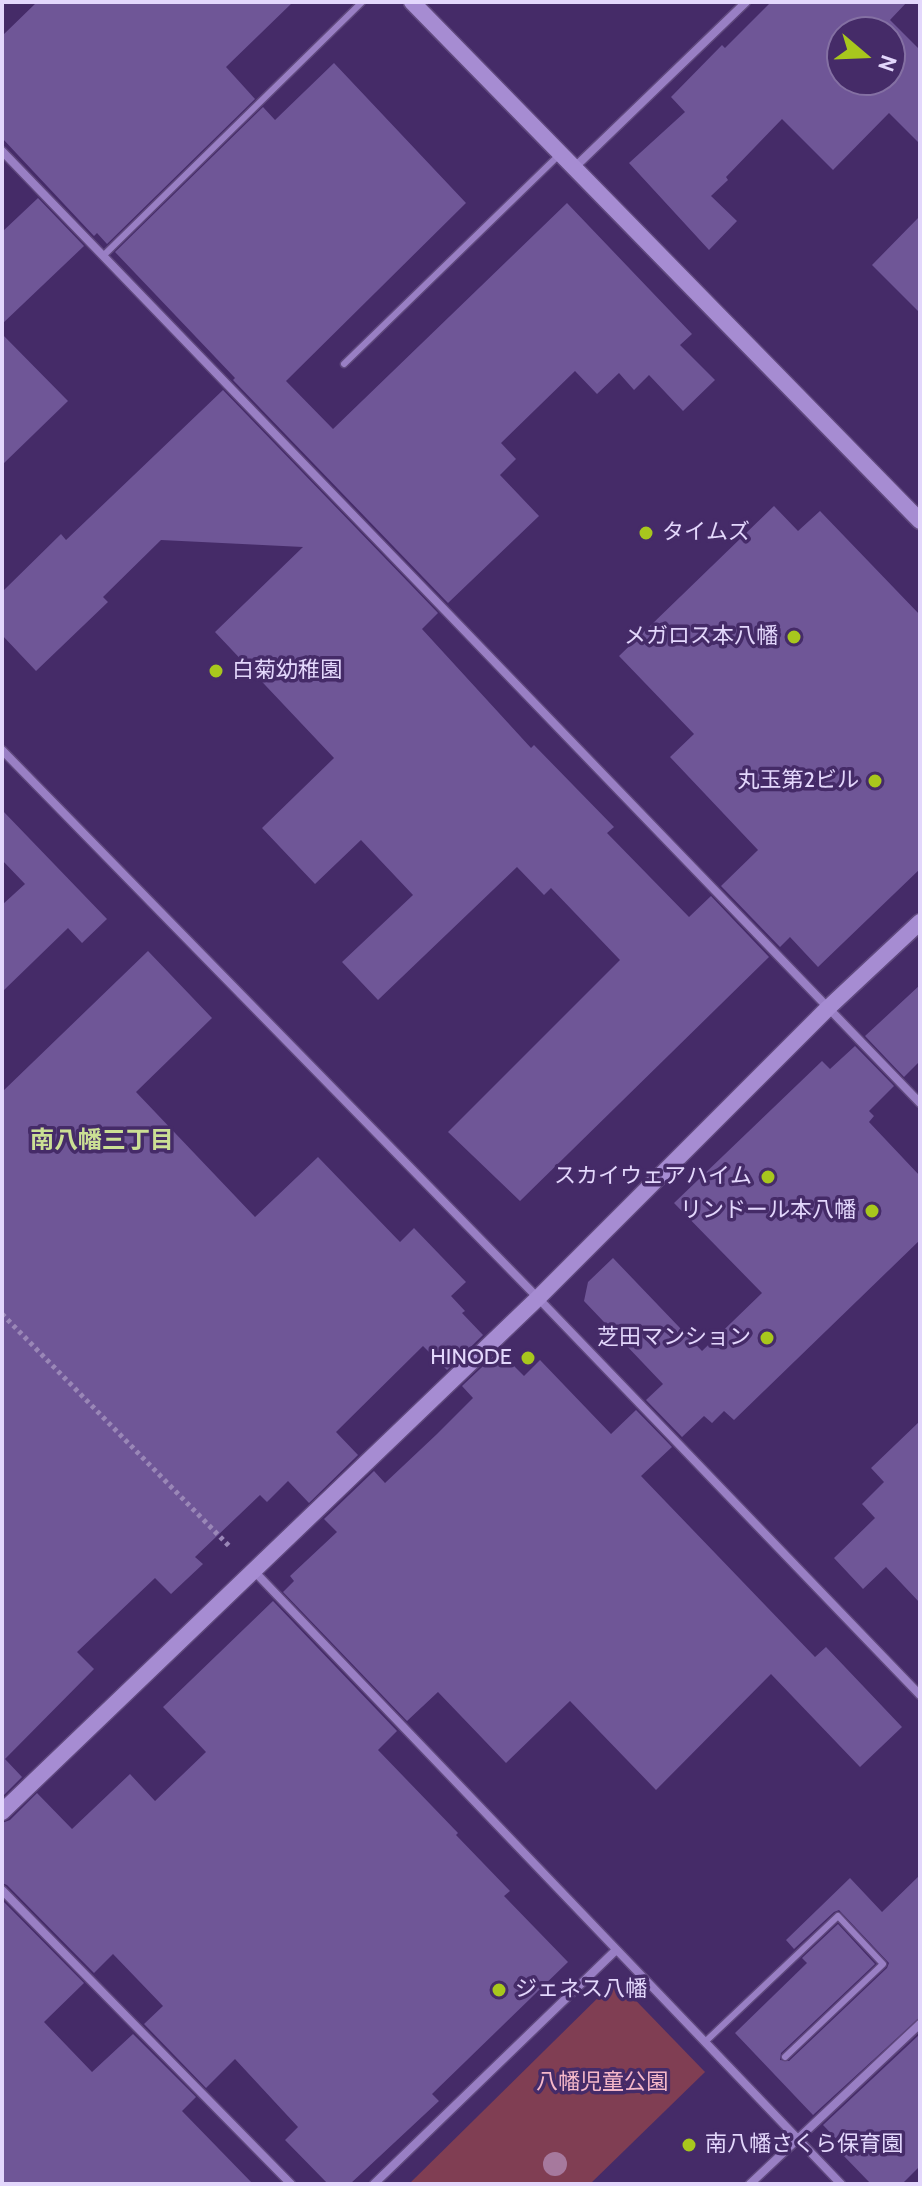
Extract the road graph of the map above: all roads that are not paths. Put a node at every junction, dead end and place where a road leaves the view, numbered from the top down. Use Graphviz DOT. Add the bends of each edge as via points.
graph roads {
  1 [pos="362,2"];
  2 [pos="412,2"];
  3 [pos="746,2"];
  4 [pos="3,154"];
  5 [pos="561,154"];
  6 [pos="574,168"];
  7 [pos="103,256"];
  8 [pos="344,364"];
  9 [pos="920,521"];
  10 [pos="2,750"];
  11 [pos="920,922"];
  12 [pos="828,1008"];
  13 [pos="920,1103"];
  14 [pos="538,1298"];
  15 [pos="254,1571"];
  16 [pos="920,1695"];
  17 [pos="2,1812"];
  18 [pos="2,1890"];
  19 [pos="615,1951"];
  20 [pos="920,2024"];
  21 [pos="705,2042"];
  22 [pos="785,2057"];
  23 [pos="798,2137"];
  24 [pos="291,2184"];
  25 [pos="374,2184"];
  26 [pos="750,2184"];
  27 [pos="841,2184"];
  1 -- 7 [label="lane"];
  2 -- 5 [label="street"];
  3 -- 6 [label="street"];
  4 -- 7 [label="street"];
  5 -- 6 [label="street"];
  5 -- 8 [label="lane"];
  6 -- 9 [label="street"];
  7 -- 12 [label="street"];
  10 -- 14 [label="street"];
  11 -- 12 [label="street"];
  12 -- 13 [label="street"];
  12 -- 14 [label="street"];
  14 -- 15 [label="street"];
  14 -- 16 [label="street"];
  15 -- 17 [label="street"];
  15 -- 19 [label="street"];
  18 -- 24 [label="street"];
  19 -- 21 [label="street"];
  19 -- 25 [label="street"];
  20 -- 23 [label="street"];
  21 -- 22 [label="lane" via="838,1916 883,1964"];
  21 -- 23 [label="street"];
  23 -- 26 [label="street"];
  23 -- 27 [label="street"];
}
